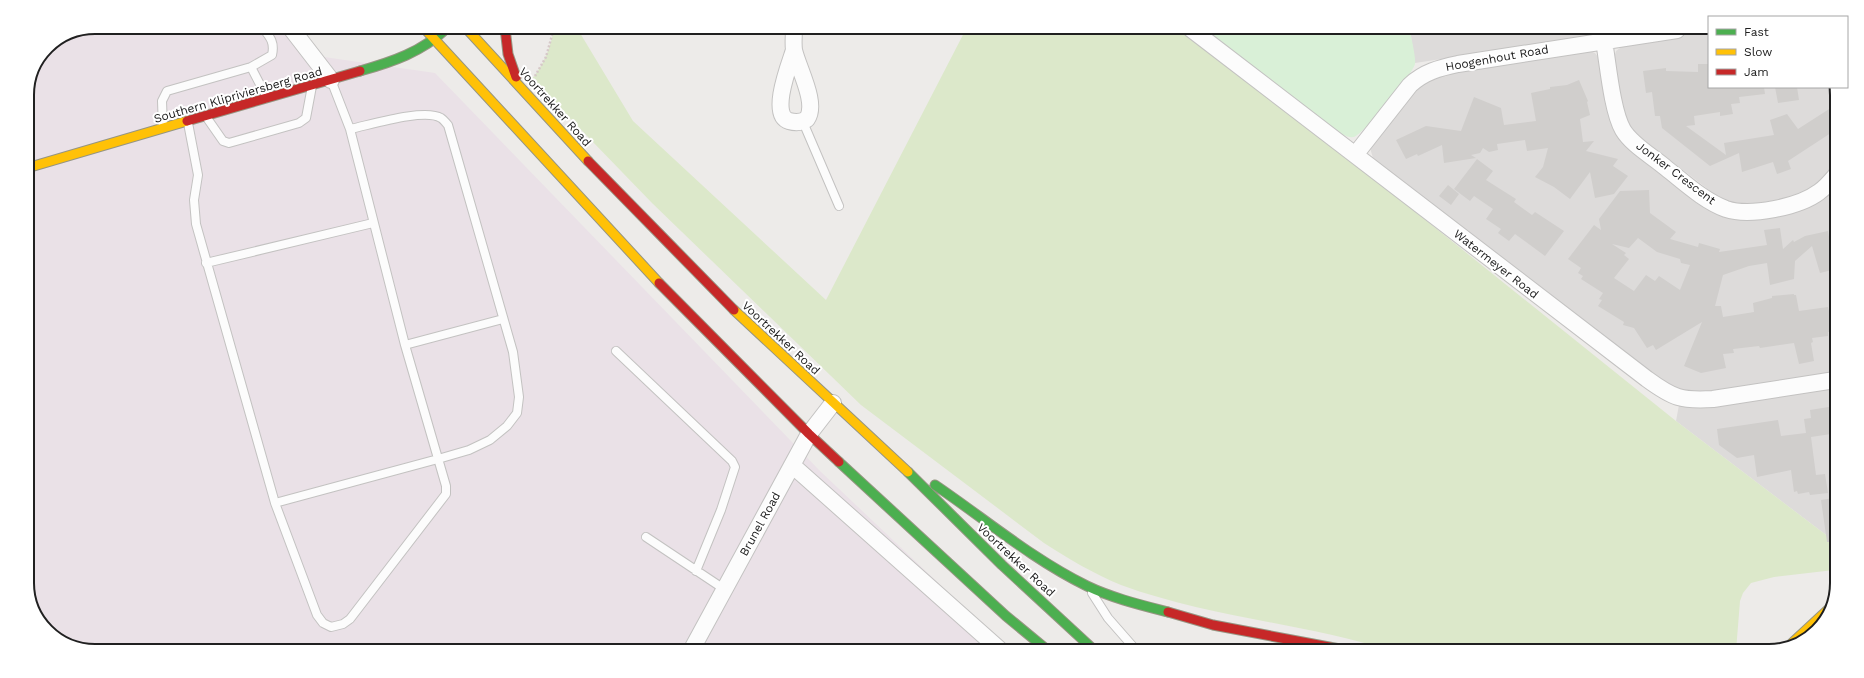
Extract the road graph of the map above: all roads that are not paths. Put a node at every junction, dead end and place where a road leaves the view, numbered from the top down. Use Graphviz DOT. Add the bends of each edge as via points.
graph roads {
  1 [pos="268,34"];
  2 [pos="295,34"];
  3 [pos="429,34"];
  4 [pos="442,34"];
  5 [pos="472,34"];
  6 [pos="506,34"];
  7 [pos="794,34"];
  8 [pos="1198,34"];
  9 [pos="1650,34"];
  10 [pos="434,41"];
  11 [pos="1604,41"];
  12 [pos="794,50"];
  13 [pos="251,67"];
  14 [pos="331,80"];
  15 [pos="519,84"];
  16 [pos="312,86"];
  17 [pos="268,99"];
  18 [pos="206,116"];
  19 [pos="188,122"];
  20 [pos="803,122"];
  21 [pos="164,129"];
  22 [pos="350,129"];
  23 [pos="1355,155"];
  24 [pos="34,166"];
  25 [pos="1830,181"];
  26 [pos="839,206"];
  27 [pos="373,223"];
  28 [pos="206,263"];
  29 [pos="503,318"];
  30 [pos="405,345"];
  31 [pos="616,351"];
  32 [pos="1830,381"];
  33 [pos="833,403"];
  34 [pos="809,434"];
  35 [pos="889,454"];
  36 [pos="438,460"];
  37 [pos="792,465"];
  38 [pos="275,504"];
  39 [pos="646,537"];
  40 [pos="696,571"];
  41 [pos="1088,586"];
  42 [pos="724,590"];
  43 [pos="1006,616"];
  44 [pos="1818,618"];
  45 [pos="1799,636"];
  46 [pos="695,644"];
  47 [pos="993,644"];
  48 [pos="1026,644"];
  49 [pos="1039,644"];
  50 [pos="1088,644"];
  51 [pos="1131,644"];
  52 [pos="1313,644"];
  1 -- 13 [label="lane" via="273,40 272,55"];
  2 -- 14 [label="street"];
  3 -- 10 [label="main road"];
  4 -- 10 [label="main road, Southern Klipriviersberg Road"];
  5 -- 15 [label="main road, Voortrekker Road"];
  6 -- 15 [label="main road" via="508,54"];
  7 -- 12 [label="street"];
  8 -- 23 [label="street, Watermeyer Road"];
  9 -- 11 [label="street, Hoogenhout Road"];
  10 -- 14 [label="main road, Southern Klipriviersberg Road" via="415,53"];
  10 -- 34 [label="main road" via="657,281"];
  11 -- 23 [label="street, Hoogenhout Road" via="1458,64 1428,72 1410,85"];
  11 -- 25 [label="street, Jonker Crescent" via="1617,114 1623,130 1692,188 1716,204 1733,211 1744,212 1788,206 1810,198"];
  12 -- 20 [label="street" via="810,102 809,116"];
  12 -- 20 [label="street" via="781,92 781,110 786,120"];
  13 -- 17 [label="lane"];
  13 -- 21 [label="lane" via="167,91 162,101"];
  14 -- 16 [label="main road, Southern Klipriviersberg Road"];
  14 -- 22 [label="lane"];
  15 -- 33 [label="main road, Voortrekker Road" via="573,146 735,311"];
  16 -- 17 [label="main road, Southern Klipriviersberg Road"];
  16 -- 18 [label="lane" via="306,118 299,123 229,143 223,141"];
  17 -- 18 [label="main road, Southern Klipriviersberg Road"];
  18 -- 19 [label="main road, Southern Klipriviersberg Road"];
  19 -- 21 [label="main road, Southern Klipriviersberg Road"];
  19 -- 28 [label="lane" via="198,175 194,210"];
  20 -- 26 [label="lane"];
  21 -- 24 [label="main road, Southern Klipriviersberg Road"];
  22 -- 27 [label="lane"];
  22 -- 29 [label="lane" via="410,116 429,115 441,118 448,125"];
  23 -- 32 [label="street, Watermeyer Road" via="1641,375 1672,396 1697,400 1713,399"];
  27 -- 28 [label="lane"];
  27 -- 30 [label="lane"];
  28 -- 38 [label="lane"];
  29 -- 30 [label="lane"];
  29 -- 36 [label="lane" via="517,375 519,397 516,413 507,426 490,440"];
  30 -- 36 [label="lane"];
  31 -- 40 [label="lane" via="732,461 735,467"];
  33 -- 34 [label="street, Brunel Road"];
  33 -- 35 [label="main road, Voortrekker Road"];
  34 -- 37 [label="street, Brunel Road"];
  34 -- 43 [label="main road"];
  35 -- 41 [label="main road" via="1036,557"];
  35 -- 50 [label="main road, Voortrekker Road" via="1002,565"];
  36 -- 38 [label="lane"];
  36 -- 38 [label="lane" via="446,494 350,619 332,627 323,623 317,615"];
  37 -- 42 [label="street, Brunel Road"];
  37 -- 47 [label="street"];
  39 -- 40 [label="lane"];
  40 -- 42 [label="lane"];
  41 -- 51 [label="lane" via="1108,618"];
  41 -- 52 [label="main road" via="1125,600 1213,625"];
  42 -- 46 [label="street, Brunel Road"];
  43 -- 48 [label="main road"];
  43 -- 49 [label="main road"];
  44 -- 45 [label="main road"];
}
